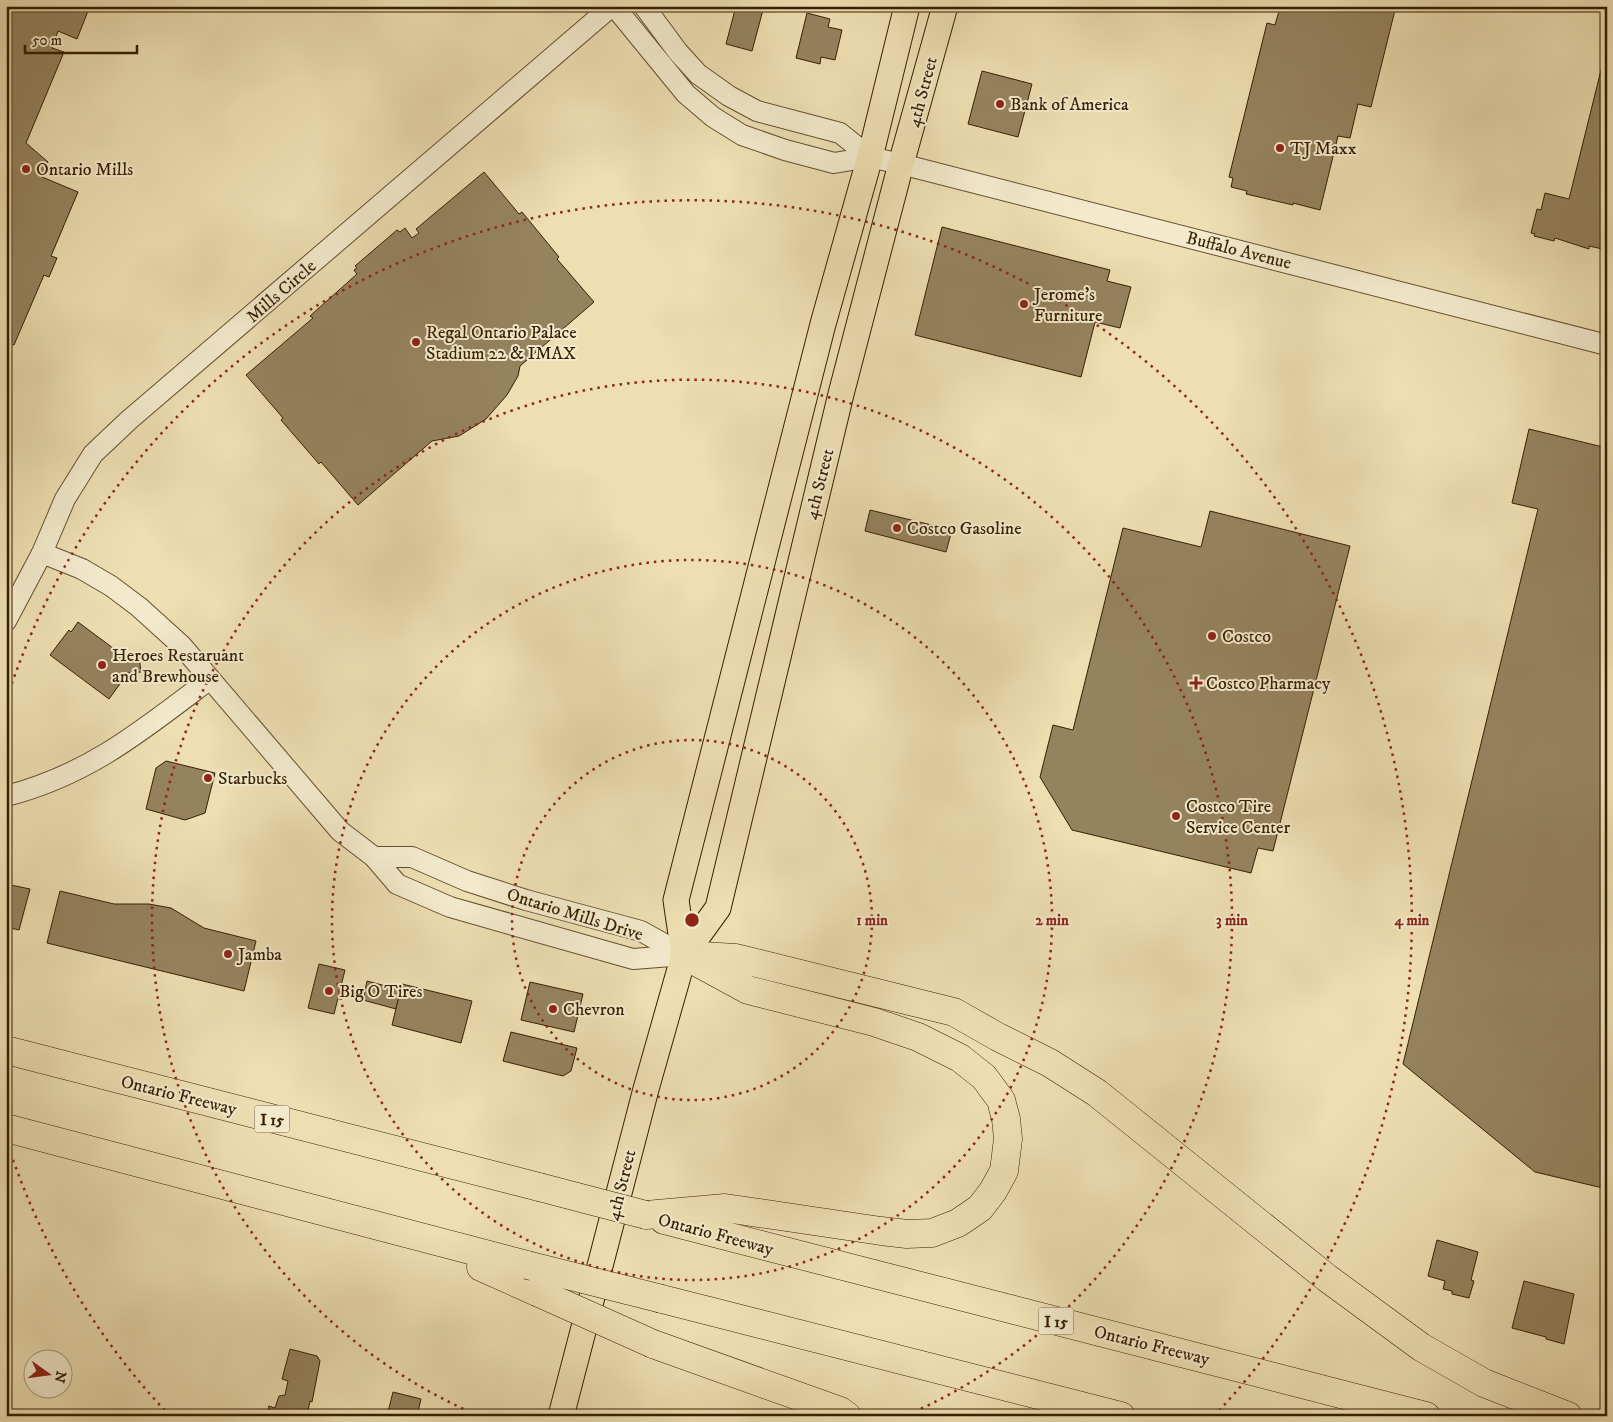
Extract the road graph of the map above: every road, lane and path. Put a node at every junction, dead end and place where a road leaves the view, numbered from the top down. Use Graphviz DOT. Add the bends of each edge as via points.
graph roads {
  1 [pos="613,6"];
  2 [pos="644,6"];
  3 [pos="907,6"];
  4 [pos="945,6"];
  5 [pos="870,157"];
  6 [pos="901,164"];
  7 [pos="1607,345"];
  8 [pos="42,553"];
  9 [pos="6,621"];
  10 [pos="210,679"];
  11 [pos="6,796"];
  12 [pos="374,857"];
  13 [pos="684,955"];
  14 [pos="6,1050"];
  15 [pos="6,1128"];
  16 [pos="687,1219"];
  17 [pos="407,1234"];
  18 [pos="561,1416"];
  19 [pos="847,1416"];
  20 [pos="1121,1416"];
  21 [pos="1426,1416"];
  22 [pos="1568,1416"];
  1 -- 5 [label="street" via="686,94 713,117 742,135 834,162"];
  1 -- 8 [label="street, Mills Circle" via="93,454 65,499"];
  2 -- 5 [label="street" via="698,74 729,96 757,111 840,133"];
  3 -- 5 [label="main road, 4th Street"];
  4 -- 6 [label="main road, 4th Street"];
  5 -- 6 [label="street, Buffalo Avenue"];
  5 -- 13 [label="main road, 4th Street" via="823,324 676,900"];
  6 -- 7 [label="street, Buffalo Avenue"];
  6 -- 13 [label="main road, 4th Street" via="841,394 718,908"];
  8 -- 9 [label="street, Mills Circle"];
  8 -- 10 [label="street, Ontario Mills Drive" via="82,569 111,586 182,646"];
  10 -- 11 [label="street" via="133,738 80,769"];
  10 -- 12 [label="street, Ontario Mills Drive" via="340,831"];
  12 -- 13 [label="street, Ontario Mills Drive" via="412,857 476,884 640,931"];
  12 -- 13 [label="street, Ontario Mills Drive" via="397,884 450,907 633,959"];
  13 -- 16 [label="highway" via="748,990 874,1022 918,1037 960,1058 984,1078 1001,1100 1008,1139 1004,1171 989,1197 980,1208 958,1223 932,1233 881,1232 725,1208"];
  13 -- 18 [label="main road, 4th Street"];
  13 -- 22 [label="highway" via="736,958 954,1012 1050,1063 1097,1093 1327,1278 1421,1347 1484,1383"];
  14 -- 16 [label="highway, Ontario Freeway / I 15, bridge" via="646,1215"];
  15 -- 17 [label="highway"];
  16 -- 21 [label="highway, Ontario Freeway / I 15"];
  17 -- 19 [label="highway, bridge" via="653,1344"];
  17 -- 20 [label="highway, bridge"];
}
